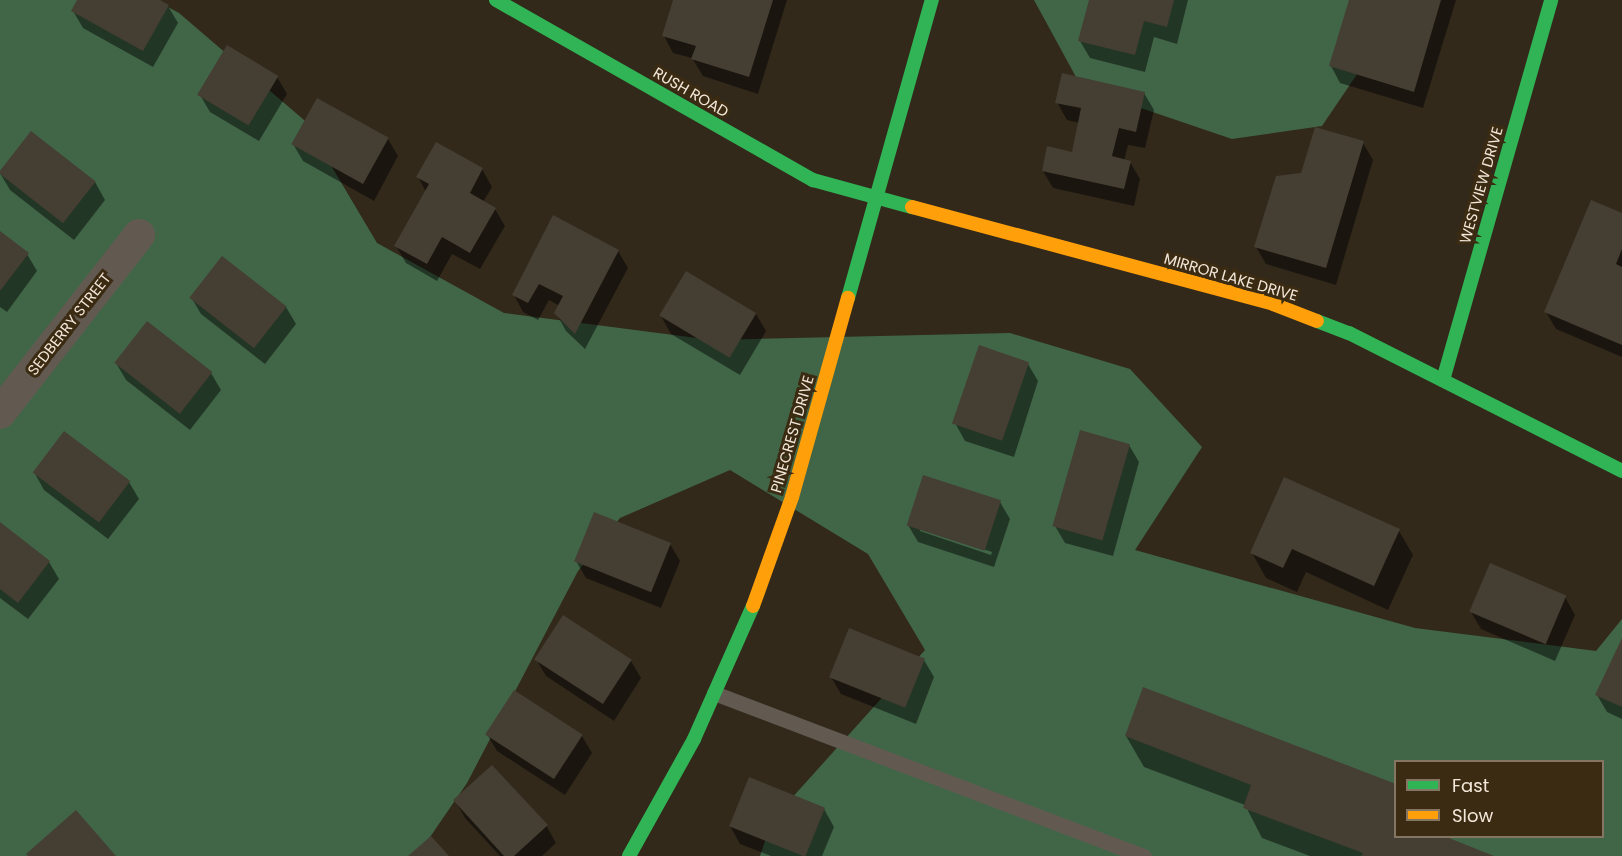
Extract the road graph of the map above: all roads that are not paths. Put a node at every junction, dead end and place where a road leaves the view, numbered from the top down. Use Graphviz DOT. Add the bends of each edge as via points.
graph roads {
  1 [pos="496,0"];
  2 [pos="932,0"];
  3 [pos="1551,0"];
  4 [pos="876,198"];
  5 [pos="139,235"];
  6 [pos="1443,380"];
  7 [pos="0,413"];
  8 [pos="1622,471"];
  9 [pos="714,693"];
  10 [pos="628,856"];
  11 [pos="1144,856"];
  1 -- 4 [label="street, RUSH ROAD" via="813,180"];
  2 -- 4 [label="street, PINECREST DRIVE"];
  3 -- 6 [label="street, WESTVIEW DRIVE"];
  4 -- 6 [label="street, MIRROR LAKE DRIVE" via="1273,304 1349,333"];
  4 -- 9 [label="street, PINECREST DRIVE" via="792,497 748,619"];
  5 -- 7 [label="street, SEDBERRY STREET"];
  6 -- 8 [label="street, MIRROR LAKE DRIVE"];
  9 -- 10 [label="street, PINECREST DRIVE" via="694,739"];
  9 -- 11 [label="lane"];
}
